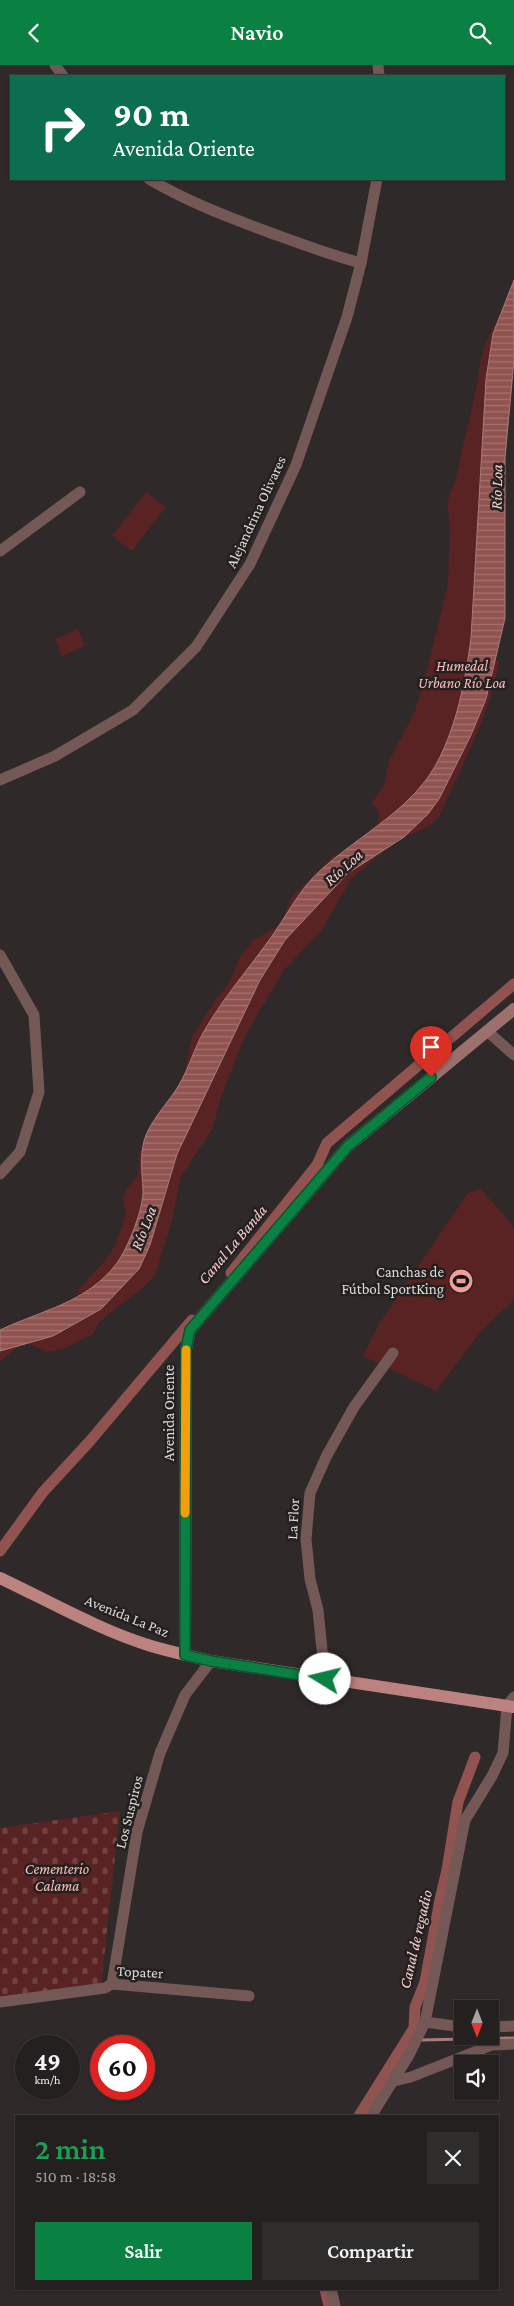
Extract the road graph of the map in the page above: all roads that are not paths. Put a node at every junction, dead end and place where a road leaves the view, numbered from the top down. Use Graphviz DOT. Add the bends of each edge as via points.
graph roads {
  1 [pos="151,180"];
  2 [pos="378,180"];
  3 [pos="361,263"];
  4 [pos="80,492"];
  5 [pos="2,546"];
  6 [pos="0,780"];
  7 [pos="0,955"];
  8 [pos="514,1009"];
  9 [pos="487,1031"];
  10 [pos="514,1055"];
  11 [pos="0,1174"];
  12 [pos="393,1353"];
  13 [pos="0,1579"];
  14 [pos="185,1655"];
  15 [pos="211,1661"];
  16 [pos="325,1679"];
  17 [pos="512,1703"];
  18 [pos="112,1984"];
  19 [pos="249,1996"];
  20 [pos="0,2002"];
  21 [pos="425,2022"];
  22 [pos="454,2026"];
  23 [pos="514,2026"];
  24 [pos="499,2027"];
  25 [pos="514,2044"];
  26 [pos="394,2081"];
  27 [pos="373,2115"];
  28 [pos="331,2290"];
  29 [pos="336,2306"];
  1 -- 3 [label="street" via="181,198 220,214"];
  2 -- 3 [label="street, Alejandrina Olivares"];
  3 -- 6 [label="street, Alejandrina Olivares" via="347,317 296,465 250,565 196,647 133,710 55,756"];
  4 -- 5 [label="street"];
  7 -- 11 [label="street" via="34,1015 39,1092 20,1152"];
  8 -- 9 [label="street, Avenida Oriente"];
  9 -- 10 [label="street"];
  9 -- 14 [label="street, Avenida Oriente" via="348,1146 190,1330 186,1349"];
  12 -- 16 [label="street, La Flor" via="354,1407 310,1493 306,1539"];
  13 -- 14 [label="main road, Avenida La Paz" via="104,1627"];
  14 -- 15 [label="main road, Avenida La Paz"];
  15 -- 16 [label="main road, Avenida La Paz"];
  15 -- 18 [label="street, Los Suspiros" via="185,1695 160,1753 137,1832"];
  16 -- 17 [label="main road, Avenida La Paz"];
  17 -- 21 [label="street" via="503,1753 464,1820"];
  18 -- 19 [label="street, Topater"];
  18 -- 20 [label="street, Topater" via="105,1988"];
  21 -- 22 [label="street"];
  21 -- 26 [label="street"];
  23 -- 24 [label="street"];
  25 -- 26 [label="street" via="492,2045"];
  26 -- 27 [label="street"];
  28 -- 29 [label="street"];
}
